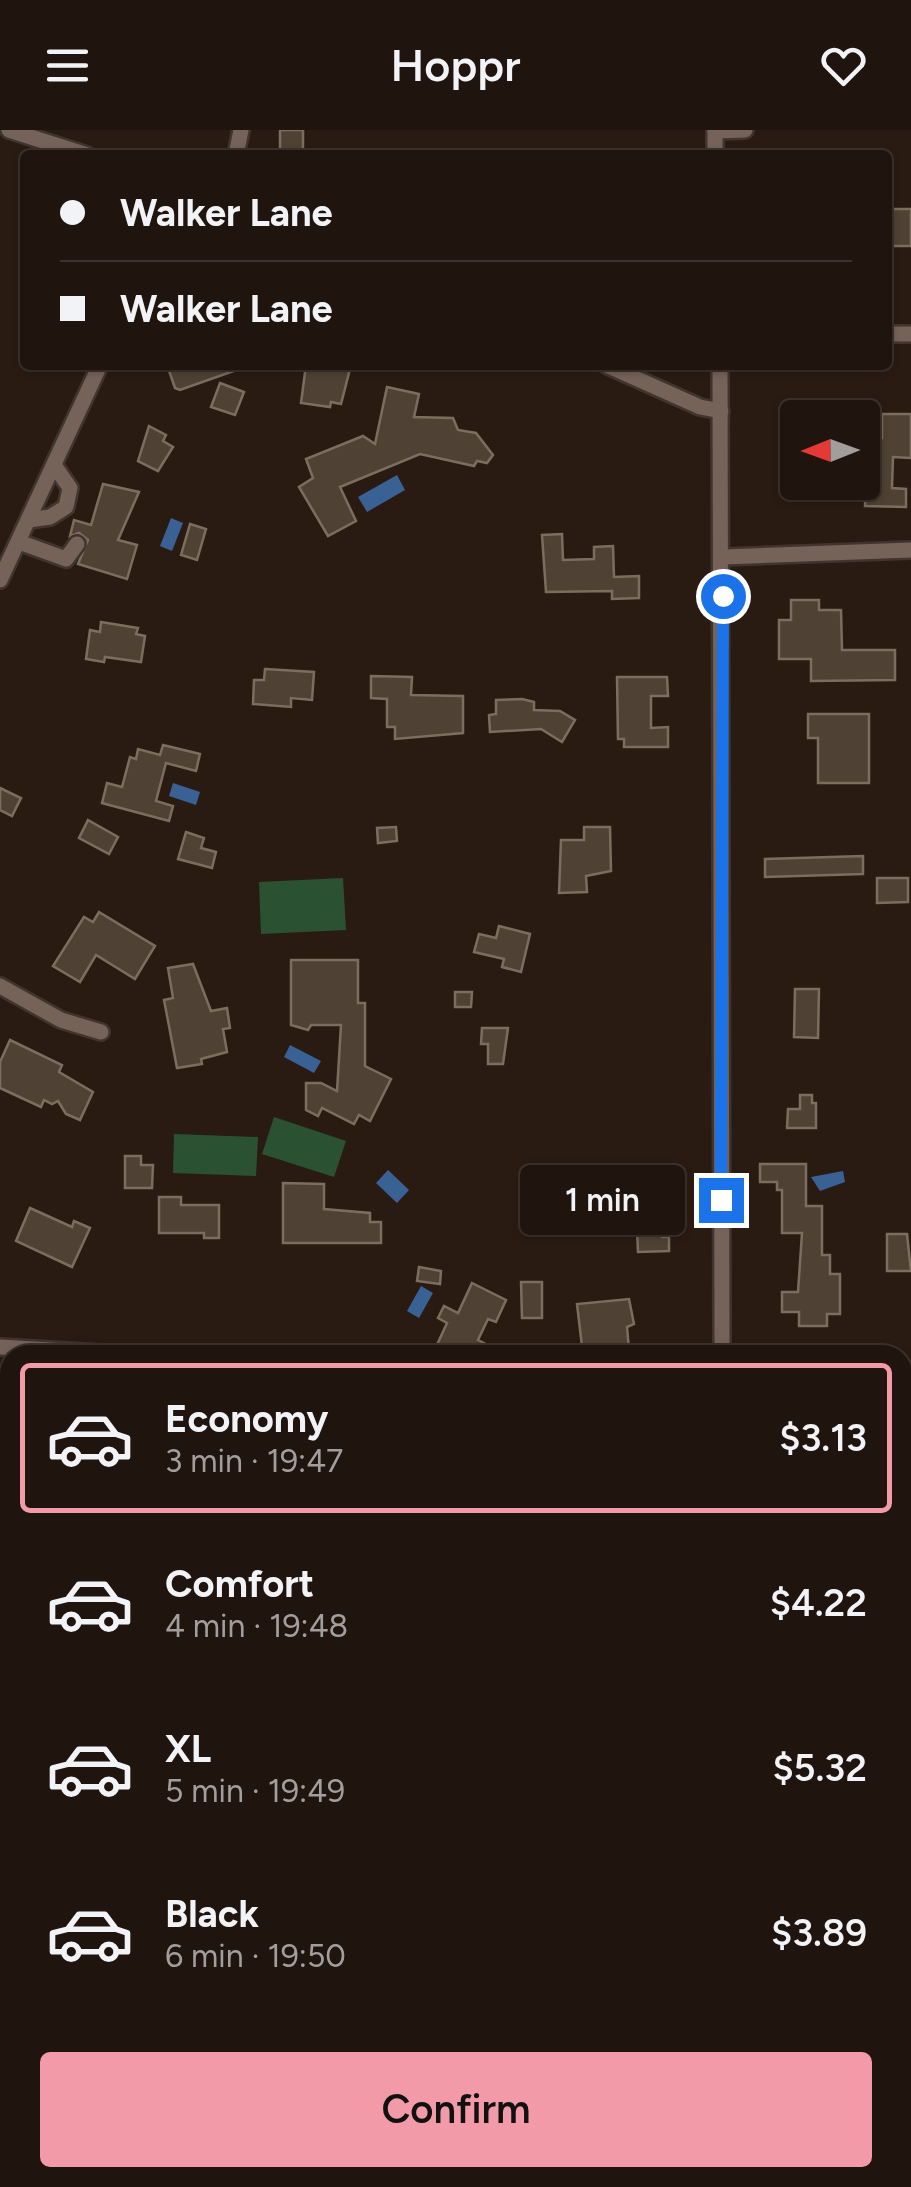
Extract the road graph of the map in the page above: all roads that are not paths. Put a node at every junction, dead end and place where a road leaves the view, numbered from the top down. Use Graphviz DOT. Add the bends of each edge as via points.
graph roads {
  1 [pos="9,130"];
  2 [pos="744,130"];
  3 [pos="715,131"];
  4 [pos="71,150"];
  5 [pos="98,370"];
  6 [pos="617,370"];
  7 [pos="720,370"];
  8 [pos="721,411"];
  9 [pos="54,465"];
  10 [pos="28,520"];
  11 [pos="18,542"];
  12 [pos="78,544"];
  13 [pos="911,550"];
  14 [pos="723,556"];
  15 [pos="0,580"];
  16 [pos="0,986"];
  17 [pos="101,1032"];
  18 [pos="722,1345"];
  1 -- 4 [label="street"];
  2 -- 3 [label="street"];
  5 -- 9 [label="street"];
  6 -- 8 [label="street"];
  7 -- 8 [label="street"];
  8 -- 14 [label="street"];
  9 -- 10 [label="street"];
  9 -- 10 [label="street" via="70,488 66,507"];
  10 -- 11 [label="street"];
  11 -- 12 [label="street" via="66,559"];
  11 -- 15 [label="street"];
  13 -- 14 [label="street"];
  14 -- 18 [label="street"];
  16 -- 17 [label="street" via="61,1020"];
}
